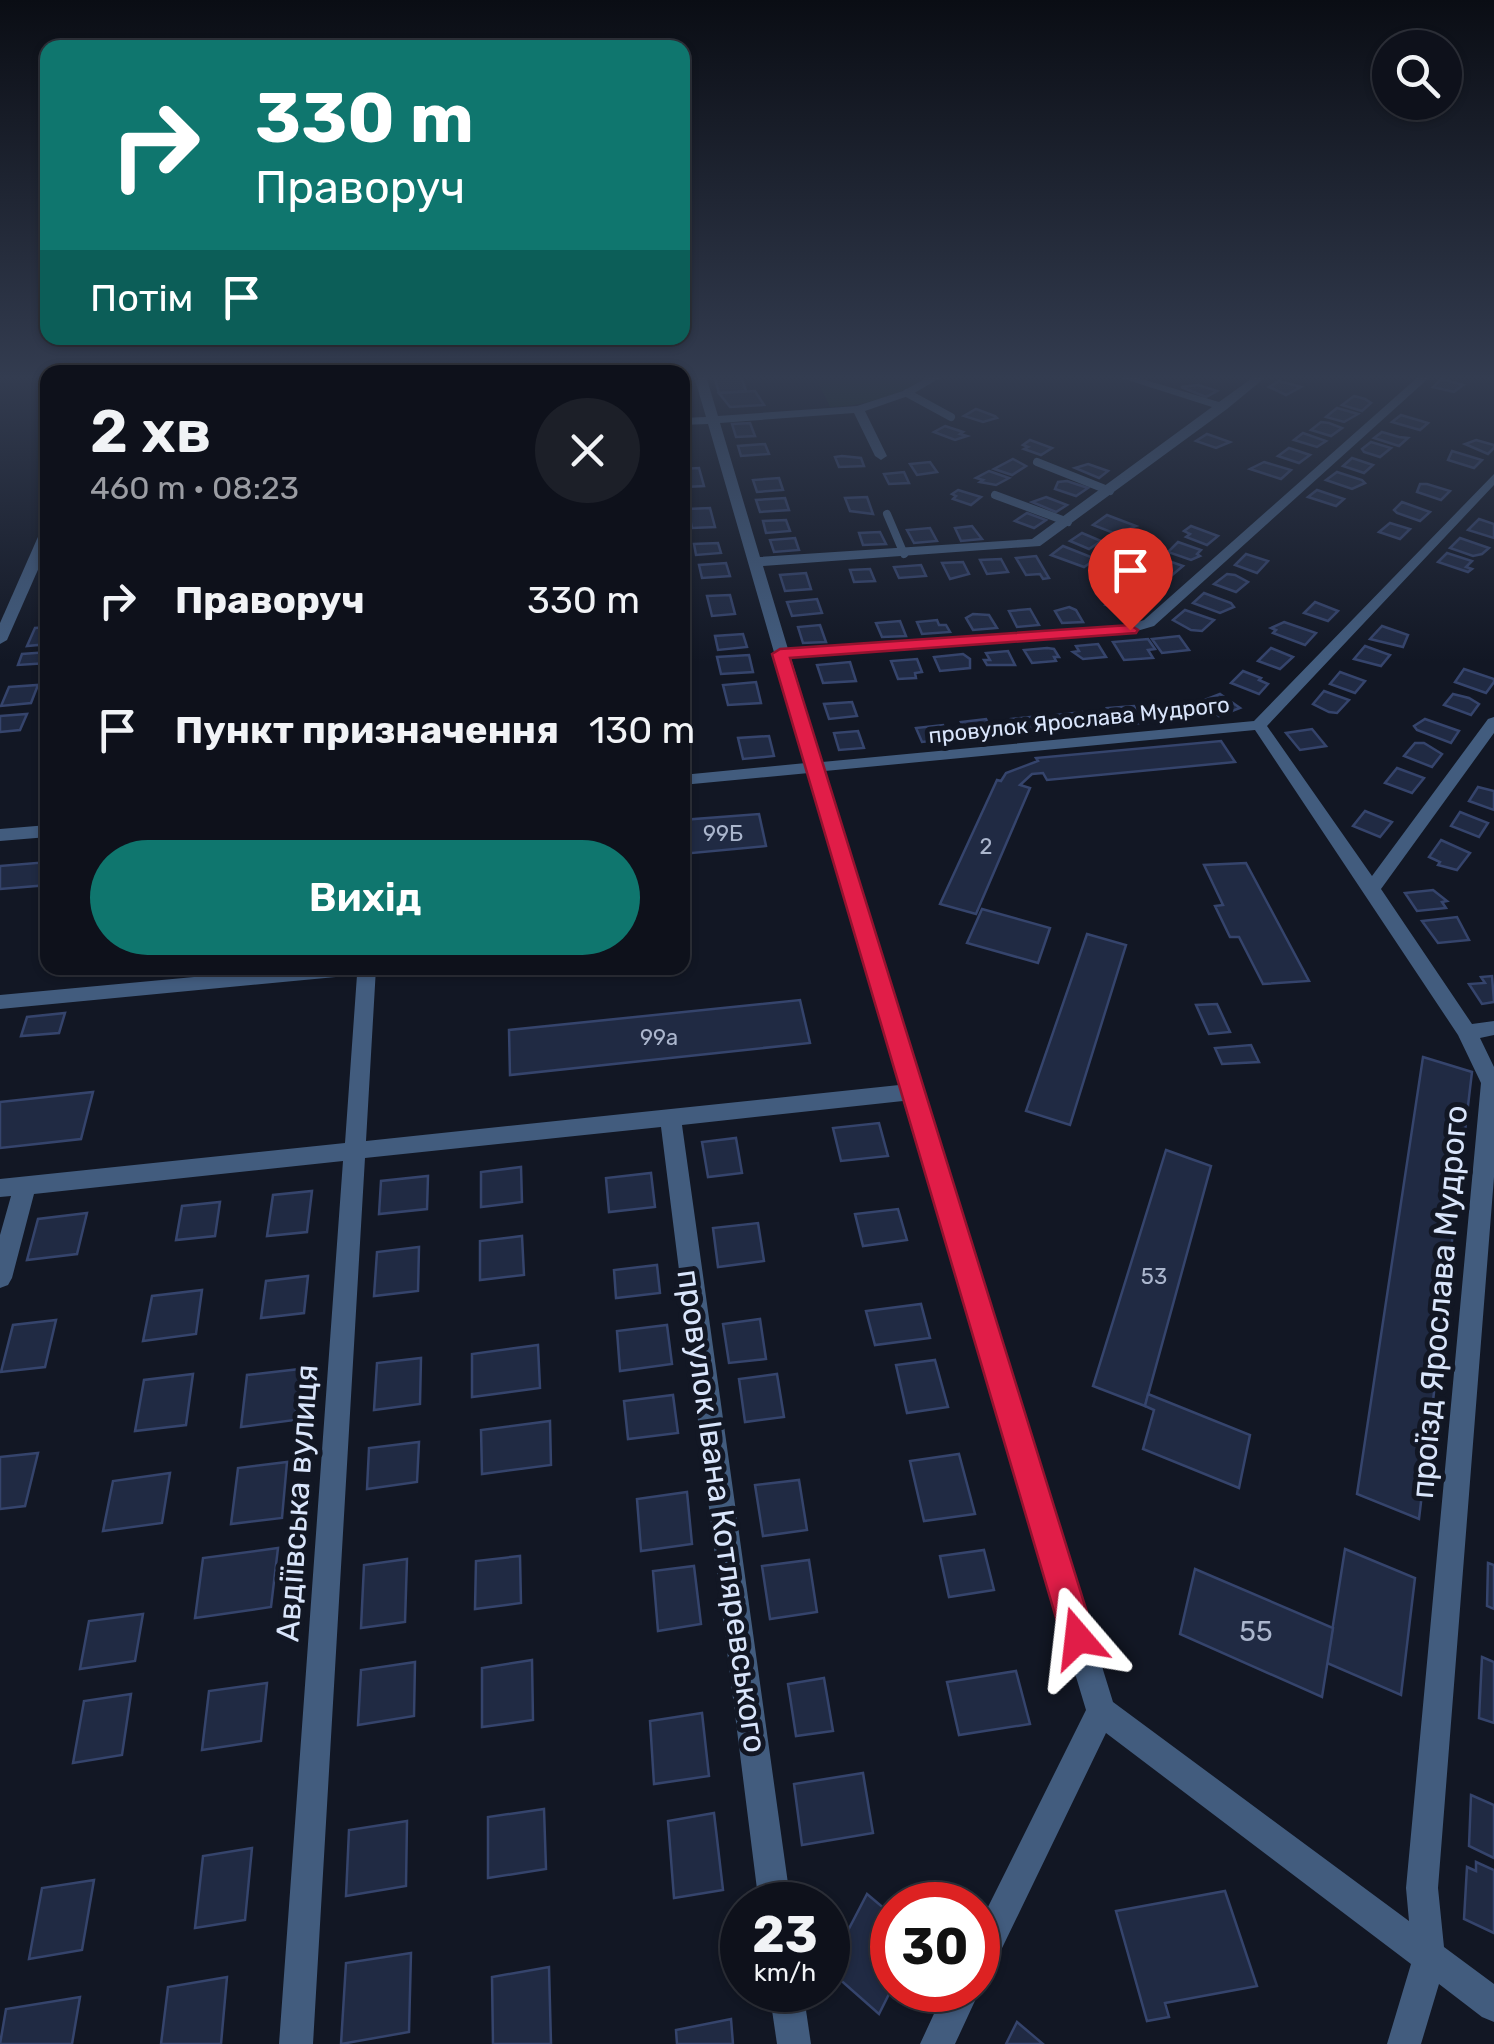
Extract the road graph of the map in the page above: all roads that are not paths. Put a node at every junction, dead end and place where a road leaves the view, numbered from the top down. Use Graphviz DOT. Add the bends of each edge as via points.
graph roads {
  1 [pos="728,471"];
  2 [pos="1060,471"];
  3 [pos="1137,471"];
  4 [pos="1319,471"];
  5 [pos="1494,478"];
  6 [pos="1110,491"];
  7 [pos="995,496"];
  8 [pos="887,514"];
  9 [pos="1068,522"];
  10 [pos="40,548"];
  11 [pos="904,554"];
  12 [pos="754,562"];
  13 [pos="0,640"];
  14 [pos="780,654"];
  15 [pos="1494,722"];
  16 [pos="1259,725"];
  17 [pos="814,768"];
  18 [pos="690,779"];
  19 [pos="40,832"];
  20 [pos="0,835"];
  21 [pos="1372,889"];
  22 [pos="284,975"];
  23 [pos="367,975"];
  24 [pos="0,1002"];
  25 [pos="1494,1028"];
  26 [pos="1467,1032"];
  27 [pos="911,1092"];
  28 [pos="670,1117"];
  29 [pos="355,1150"];
  30 [pos="25,1185"];
  31 [pos="0,1188"];
  32 [pos="0,1278"];
  33 [pos="1101,1711"];
  34 [pos="772,1882"];
  35 [pos="1000,1916"];
  36 [pos="1429,1960"];
  37 [pos="1494,2005"];
  38 [pos="789,2012"];
  39 [pos="952,2012"];
  40 [pos="296,2044"];
  41 [pos="794,2044"];
  42 [pos="936,2044"];
  43 [pos="1404,2044"];
  1 -- 12 [label="street"];
  2 -- 6 [label="lane"];
  3 -- 6 [label="street"];
  4 -- 14 [label="street" via="1148,623 1130,630"];
  5 -- 16 [label="street, провулок Ярослава Мудрого"];
  6 -- 9 [label="street"];
  7 -- 9 [label="lane"];
  8 -- 11 [label="lane"];
  9 -- 11 [label="street" via="1023,546"];
  10 -- 13 [label="street"];
  11 -- 12 [label="street"];
  12 -- 14 [label="street"];
  14 -- 17 [label="street"];
  15 -- 21 [label="street"];
  16 -- 17 [label="street, провулок Ярослава Мудрого"];
  16 -- 21 [label="street, проїзд Ярослава Мудрого"];
  17 -- 18 [label="street, провулок Ярослава Мудрого"];
  17 -- 27 [label="street"];
  19 -- 20 [label="street"];
  21 -- 26 [label="street, проїзд Ярослава Мудрого"];
  22 -- 24 [label="street"];
  23 -- 29 [label="street, Авдіївська вулиця"];
  25 -- 26 [label="street"];
  26 -- 36 [label="street, проїзд Ярослава Мудрого" via="1491,1083 1422,1888"];
  27 -- 28 [label="street"];
  27 -- 33 [label="street"];
  28 -- 29 [label="street"];
  28 -- 34 [label="street, провулок Івана Котляревського"];
  29 -- 30 [label="street"];
  29 -- 40 [label="street, Авдіївська вулиця"];
  30 -- 31 [label="street"];
  30 -- 32 [label="street"];
  33 -- 35 [label="street"];
  33 -- 36 [label="street"];
  36 -- 37 [label="street"];
  36 -- 43 [label="street"];
  38 -- 41 [label="street"];
  39 -- 42 [label="street"];
}
